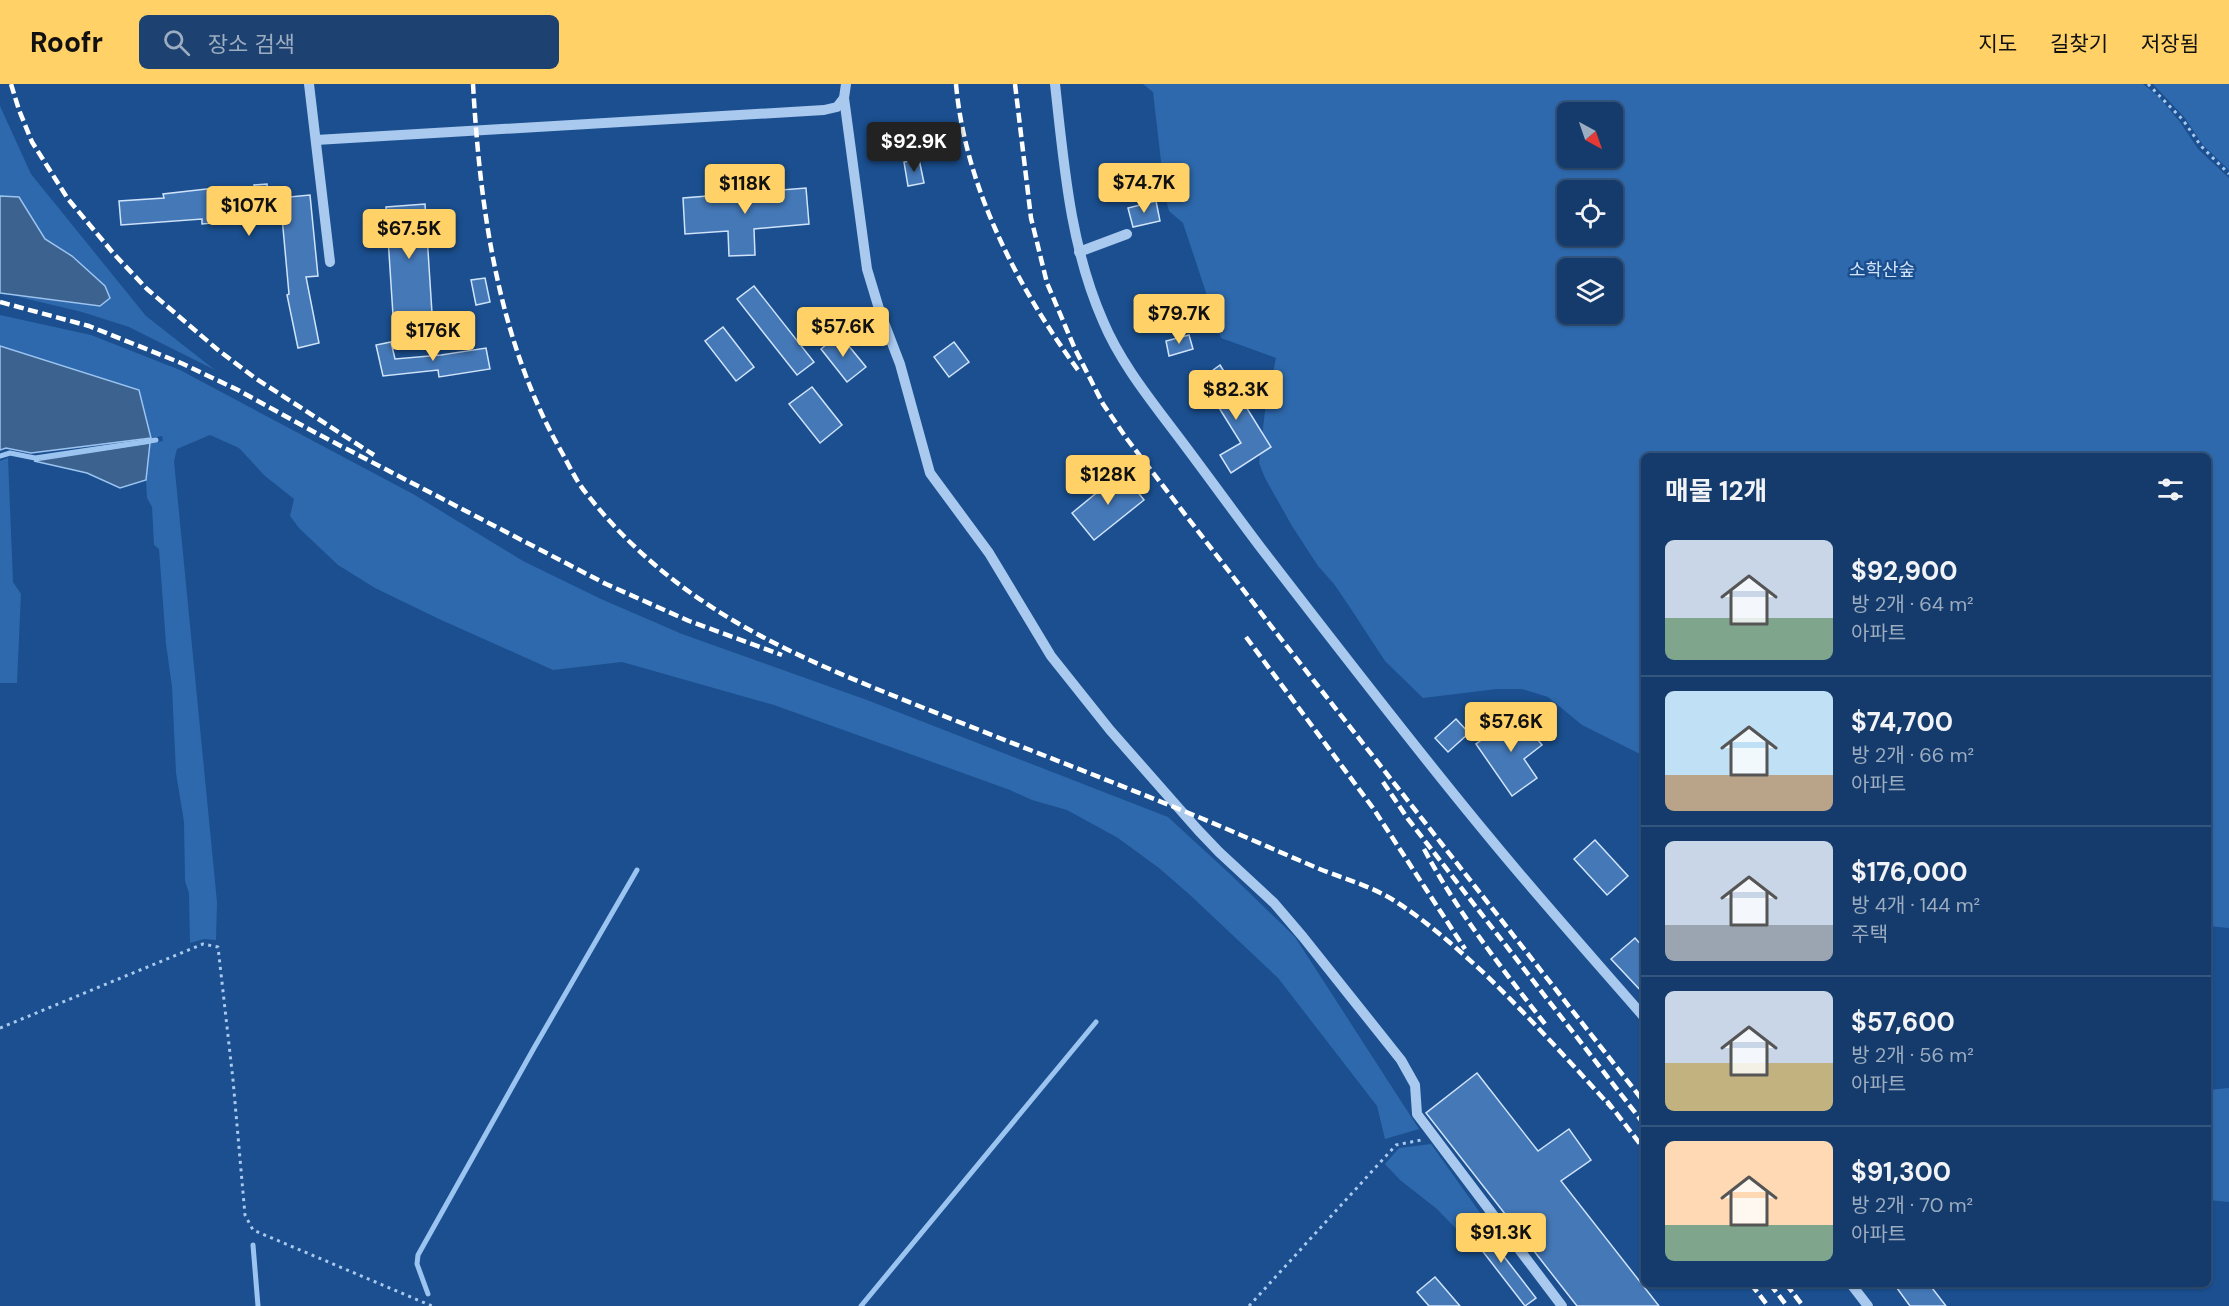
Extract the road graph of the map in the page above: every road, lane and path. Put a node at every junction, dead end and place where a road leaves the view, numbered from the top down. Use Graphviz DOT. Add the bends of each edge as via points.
graph roads {
  1 [pos="309,84"];
  2 [pos="846,84"];
  3 [pos="1055,84"];
  4 [pos="2148,84"];
  5 [pos="844,98"];
  6 [pos="316,140"];
  7 [pos="2229,174"];
  8 [pos="1127,234"];
  9 [pos="1079,252"];
  10 [pos="330,262"];
  11 [pos="1641,1014"];
  12 [pos="0,1028"];
  13 [pos="1434,1136"];
  14 [pos="1853,1287"];
  15 [pos="432,1306"];
  16 [pos="1250,1306"];
  17 [pos="1562,1306"];
  18 [pos="1868,1306"];
  1 -- 6 [label="street"];
  2 -- 5 [label="street"];
  3 -- 9 [label="street" via="1070,211"];
  4 -- 7 [label="path"];
  5 -- 6 [label="street" via="837,107 824,110"];
  5 -- 13 [label="street" via="867,269 900,364 930,473 989,554 1051,656 1077,689 1205,838 1274,903 1401,1060 1415,1085 1418,1114"];
  6 -- 10 [label="street"];
  8 -- 9 [label="street"];
  9 -- 11 [label="street" via="1104,324 1153,404 1487,835"];
  12 -- 15 [label="path" via="203,944 218,947 245,1215 253,1230"];
  13 -- 16 [label="path" via="1396,1145"];
  13 -- 17 [label="street"];
  14 -- 18 [label="street"];
}
